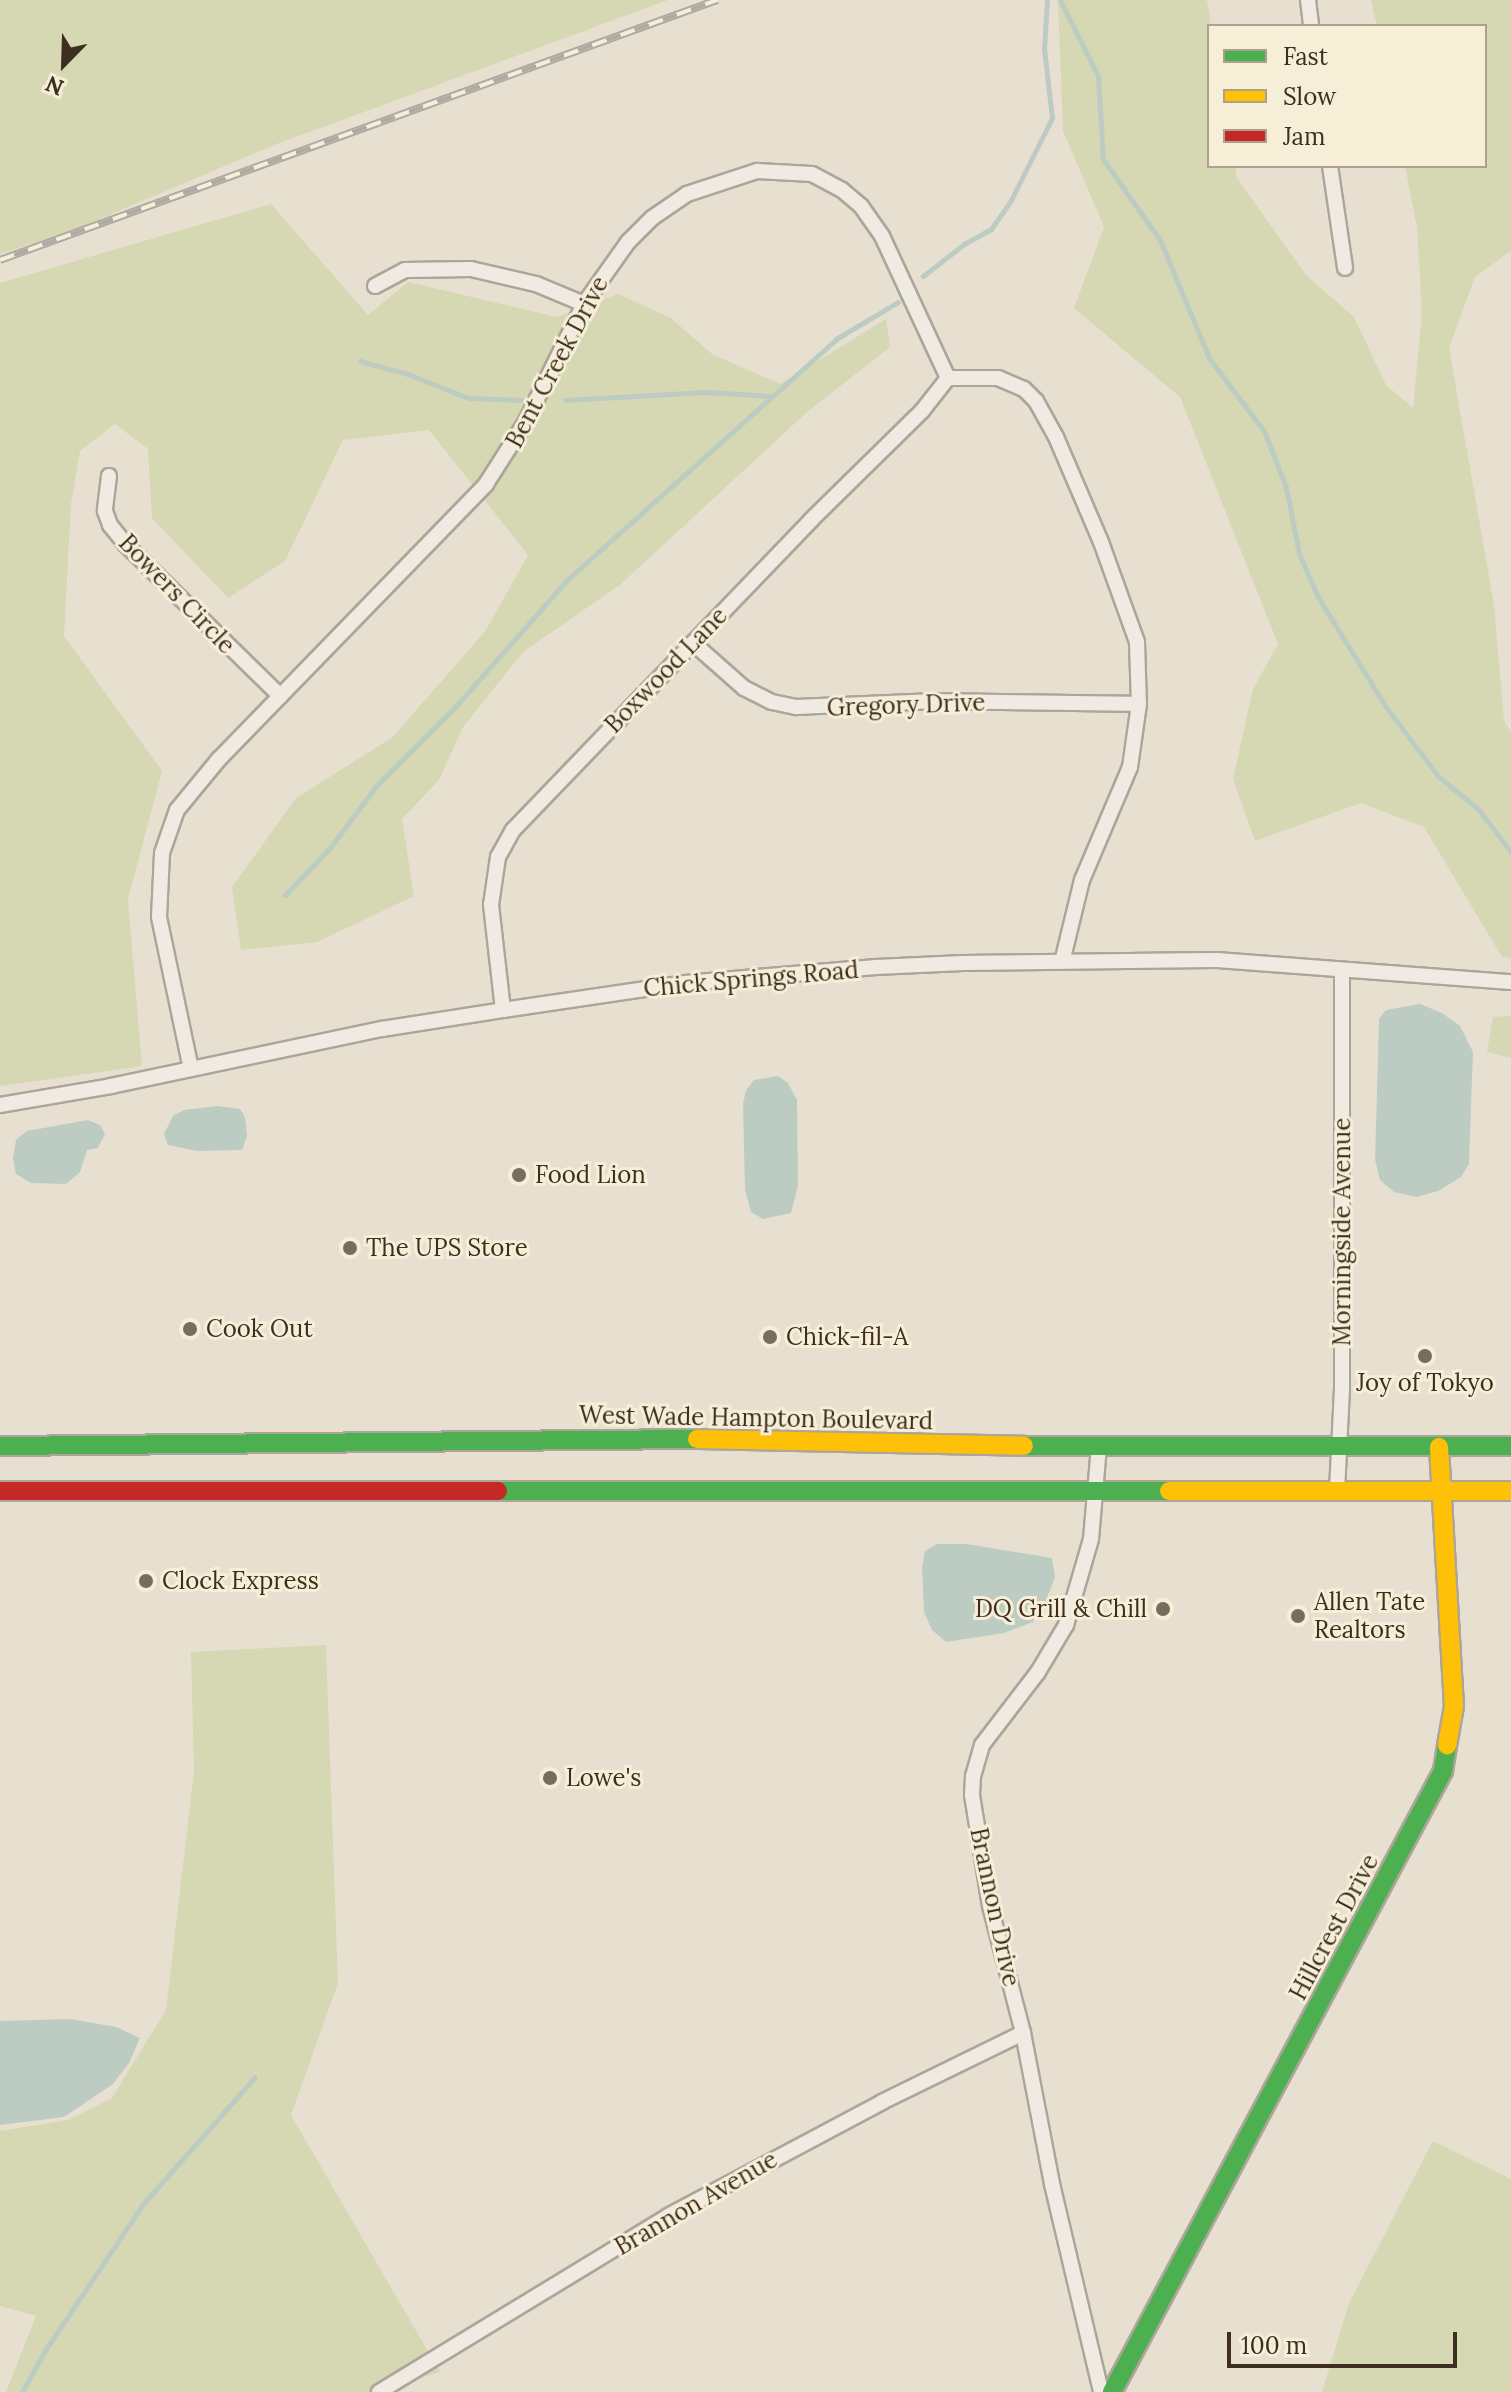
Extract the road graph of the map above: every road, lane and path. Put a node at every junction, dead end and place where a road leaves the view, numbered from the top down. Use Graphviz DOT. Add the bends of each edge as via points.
graph roads {
  1 [pos="1308,0"];
  2 [pos="1311,24"];
  3 [pos="1330,168"];
  4 [pos="1345,268"];
  5 [pos="375,286"];
  6 [pos="584,304"];
  7 [pos="948,378"];
  8 [pos="109,476"];
  9 [pos="693,643"];
  10 [pos="280,696"];
  11 [pos="1139,704"];
  12 [pos="1062,962"];
  13 [pos="1342,972"];
  14 [pos="1511,982"];
  15 [pos="503,1010"];
  16 [pos="191,1069"];
  17 [pos="0,1105"];
  18 [pos="0,1446"];
  19 [pos="1099,1446"];
  20 [pos="1339,1446"];
  21 [pos="1511,1446"];
  22 [pos="1439,1447"];
  23 [pos="0,1491"];
  24 [pos="1096,1491"];
  25 [pos="1337,1491"];
  26 [pos="1442,1491"];
  27 [pos="1511,1491"];
  28 [pos="1023,2033"];
  29 [pos="379,2392"];
  30 [pos="1101,2392"];
  31 [pos="1112,2392"];
  1 -- 2 [label="street"];
  3 -- 4 [label="street"];
  5 -- 6 [label="street" via="405,270 471,269 536,284"];
  6 -- 7 [label="street, Bent Creek Drive" via="628,242 674,201 745,173 800,172 842,190 874,221"];
  6 -- 10 [label="street, Bent Creek Drive" via="525,423 486,484"];
  7 -- 9 [label="street, Boxwood Lane" via="922,411"];
  7 -- 11 [label="street" via="990,377 1016,384 1044,413 1101,542 1133,631"];
  8 -- 10 [label="street, Bowers Circle" via="105,511 110,525"];
  9 -- 11 [label="street, Gregory Drive" via="744,688 796,707 935,701"];
  9 -- 15 [label="street, Boxwood Lane" via="504,844 491,905"];
  10 -- 16 [label="street, Bent Creek Drive" via="186,797 162,853 162,940"];
  11 -- 12 [label="street" via="1130,767 1082,880"];
  12 -- 13 [label="street, Chick Springs Road" via="1217,960"];
  12 -- 15 [label="street, Chick Springs Road" via="876,967 685,983"];
  13 -- 14 [label="street, Chick Springs Road"];
  13 -- 20 [label="street, Morningside Avenue"];
  15 -- 16 [label="street, Chick Springs Road"];
  16 -- 17 [label="street, Chick Springs Road"];
  18 -- 19 [label="main road, West Wade Hampton Boulevard" via="678,1438"];
  19 -- 20 [label="main road, West Wade Hampton Boulevard"];
  19 -- 24 [label="street, Brannon Drive"];
  20 -- 22 [label="main road, West Wade Hampton Boulevard"];
  20 -- 25 [label="street, Morningside Avenue"];
  21 -- 22 [label="main road, West Wade Hampton Boulevard"];
  22 -- 26 [label="main road, Hillcrest Drive"];
  23 -- 24 [label="main road"];
  24 -- 25 [label="main road"];
  24 -- 28 [label="street, Brannon Drive" via="1091,1539 1066,1625 1038,1672 989,1733 973,1776 990,1906"];
  25 -- 26 [label="main road"];
  26 -- 27 [label="main road"];
  26 -- 31 [label="main road, Hillcrest Drive" via="1454,1706 1443,1771"];
  28 -- 29 [label="street, Brannon Avenue" via="668,2216"];
  28 -- 30 [label="street, Brannon Drive"];
}
